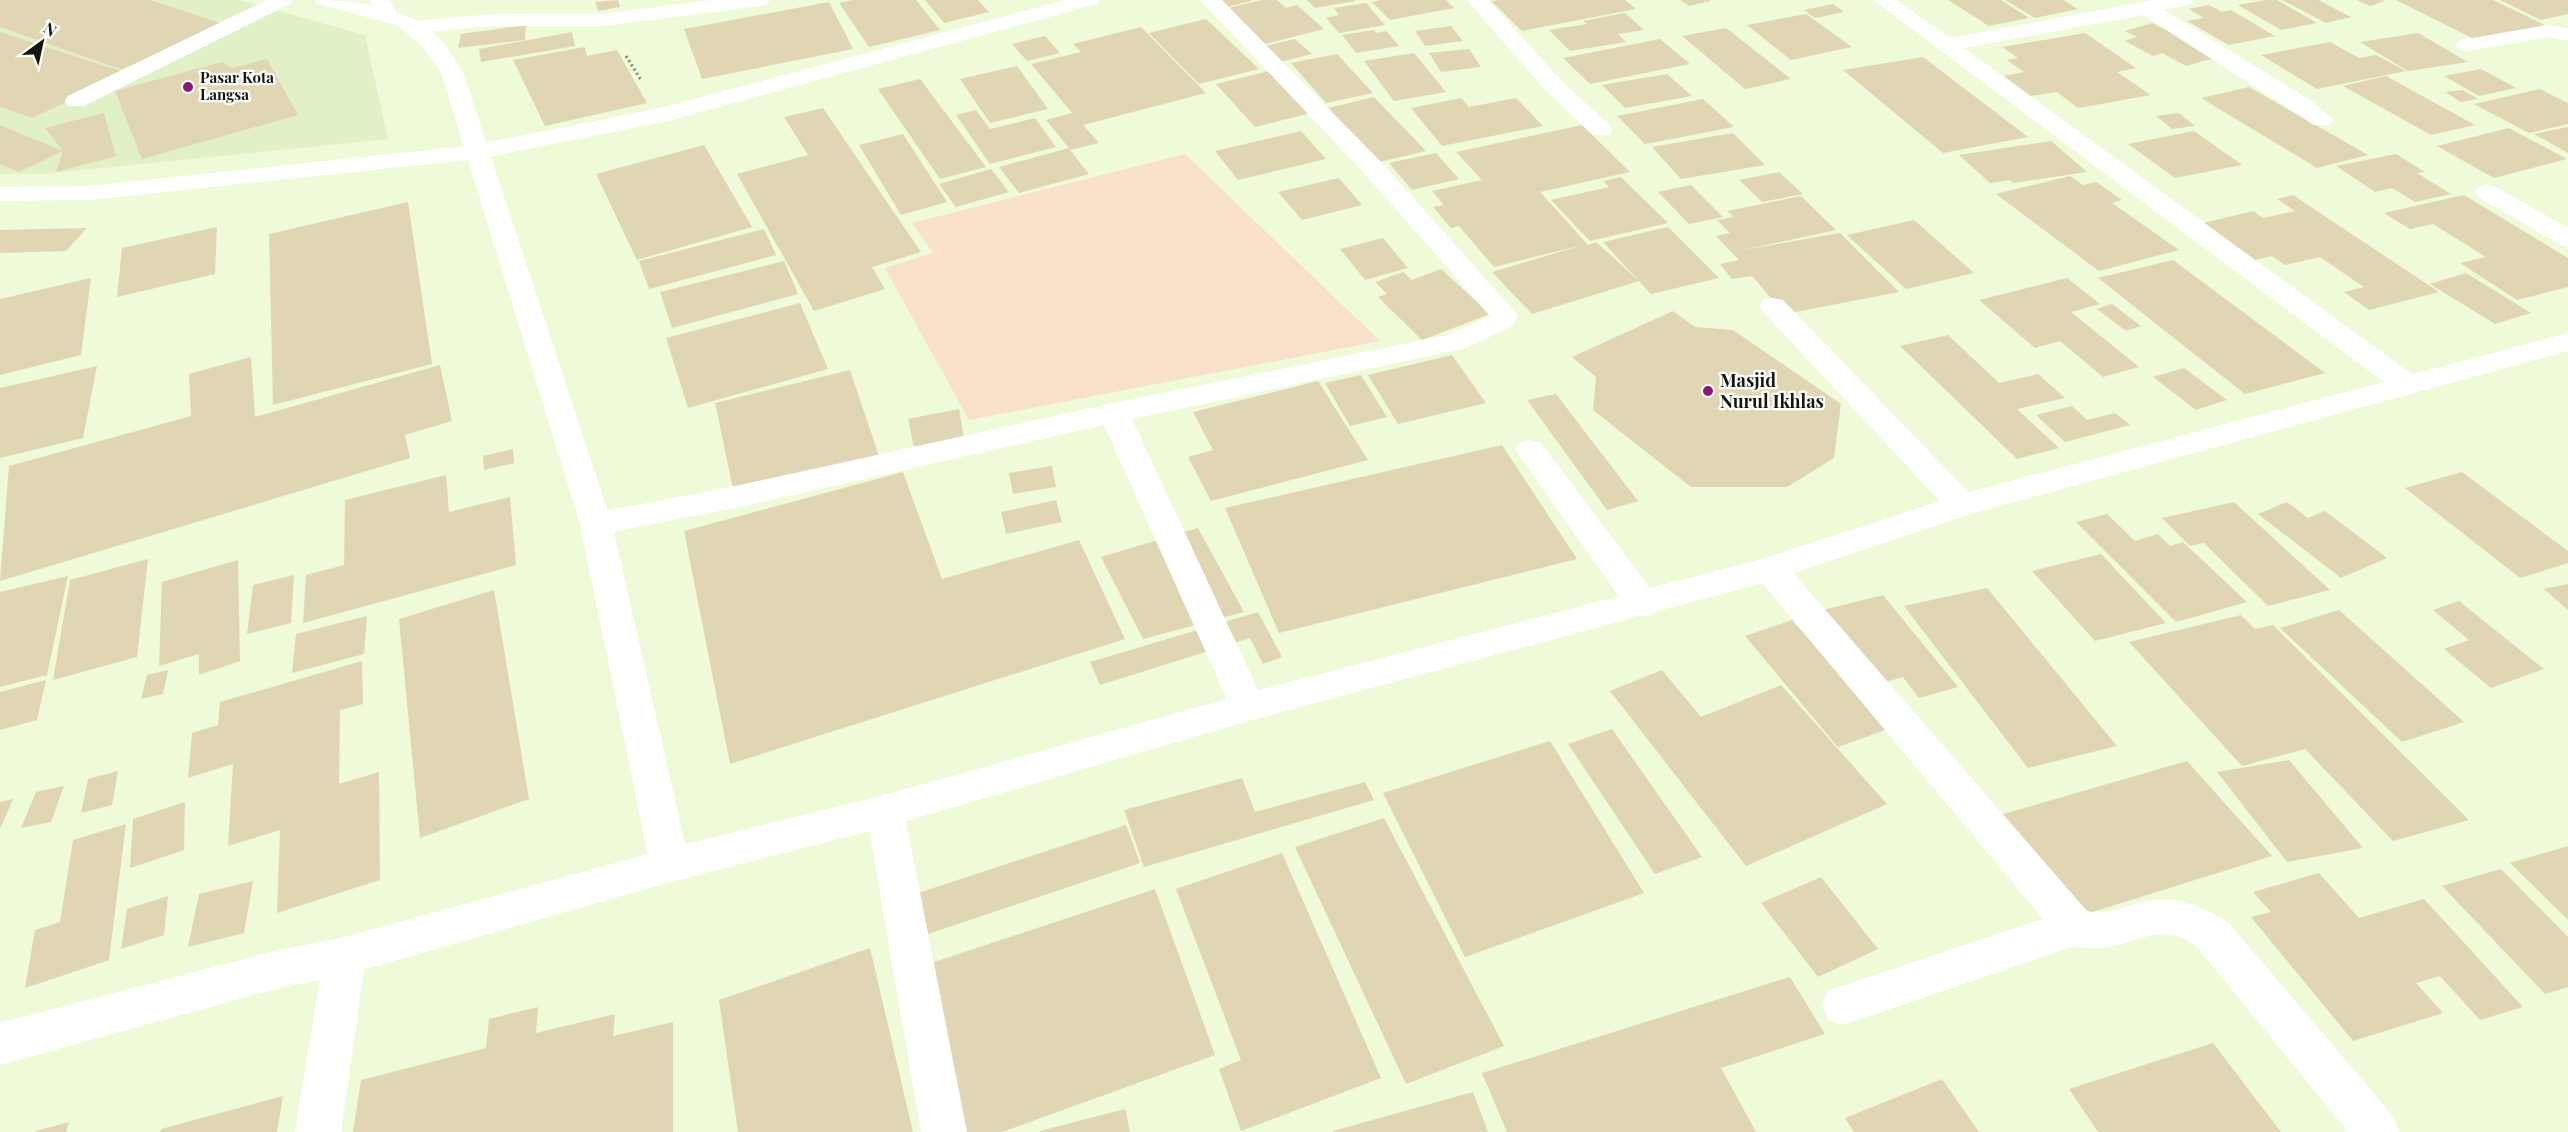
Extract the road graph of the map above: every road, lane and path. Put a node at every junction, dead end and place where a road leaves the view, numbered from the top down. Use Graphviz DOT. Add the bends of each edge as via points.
graph roads {
  1 [pos="283,0"];
  2 [pos="325,0"];
  3 [pos="760,0"];
  4 [pos="1090,0"];
  5 [pos="1210,0"];
  6 [pos="1477,0"];
  7 [pos="1883,0"];
  8 [pos="2184,0"];
  9 [pos="383,7"];
  10 [pos="2146,8"];
  11 [pos="603,20"];
  12 [pos="414,27"];
  13 [pos="2568,35"];
  14 [pos="1946,45"];
  15 [pos="2468,45"];
  16 [pos="76,101"];
  17 [pos="663,115"];
  18 [pos="2322,120"];
  19 [pos="1601,130"];
  20 [pos="476,152"];
  21 [pos="2487,192"];
  22 [pos="0,194"];
  23 [pos="2568,239"];
  24 [pos="1773,306"];
  25 [pos="2568,342"];
  26 [pos="2406,384"];
  27 [pos="1114,413"];
  28 [pos="1530,450"];
  29 [pos="1962,505"];
  30 [pos="596,524"];
  31 [pos="1770,569"];
  32 [pos="1643,604"];
  33 [pos="1248,707"];
  34 [pos="885,811"];
  35 [pos="670,865"];
  36 [pos="2074,927"];
  37 [pos="345,956"];
  38 [pos="1843,1005"];
  39 [pos="0,1044"];
  40 [pos="318,1132"];
  41 [pos="944,1132"];
  42 [pos="2377,1132"];
  1 -- 16 [label="main road"];
  2 -- 9 [label="main road"];
  3 -- 11 [label="main road"];
  4 -- 17 [label="main road"];
  5 -- 27 [label="main road" via="1373,168 1495,304 1504,315 1503,320 1456,342"];
  6 -- 19 [label="main road" via="1555,87"];
  7 -- 14 [label="main road"];
  8 -- 10 [label="main road"];
  9 -- 12 [label="main road"];
  10 -- 14 [label="main road"];
  10 -- 18 [label="main road"];
  11 -- 12 [label="main road" via="494,20"];
  11 -- 17 [label="path"];
  12 -- 20 [label="main road" via="452,72"];
  13 -- 15 [label="main road" via="2547,31"];
  14 -- 26 [label="main road"];
  17 -- 20 [label="main road"];
  20 -- 22 [label="main road" via="90,193"];
  20 -- 30 [label="main road"];
  21 -- 23 [label="main road"];
  24 -- 29 [label="main road"];
  25 -- 26 [label="main road"];
  26 -- 29 [label="main road"];
  27 -- 30 [label="main road"];
  27 -- 33 [label="main road"];
  28 -- 32 [label="main road"];
  29 -- 31 [label="main road"];
  30 -- 35 [label="main road"];
  31 -- 32 [label="main road"];
  31 -- 36 [label="main road"];
  32 -- 33 [label="main road"];
  33 -- 34 [label="main road"];
  34 -- 35 [label="main road"];
  34 -- 41 [label="main road"];
  35 -- 37 [label="main road"];
  36 -- 38 [label="main road"];
  36 -- 42 [label="main road" via="2086,932 2102,931 2167,915 2200,925 2213,934"];
  37 -- 39 [label="main road" via="275,970"];
  37 -- 40 [label="main road"];
}
